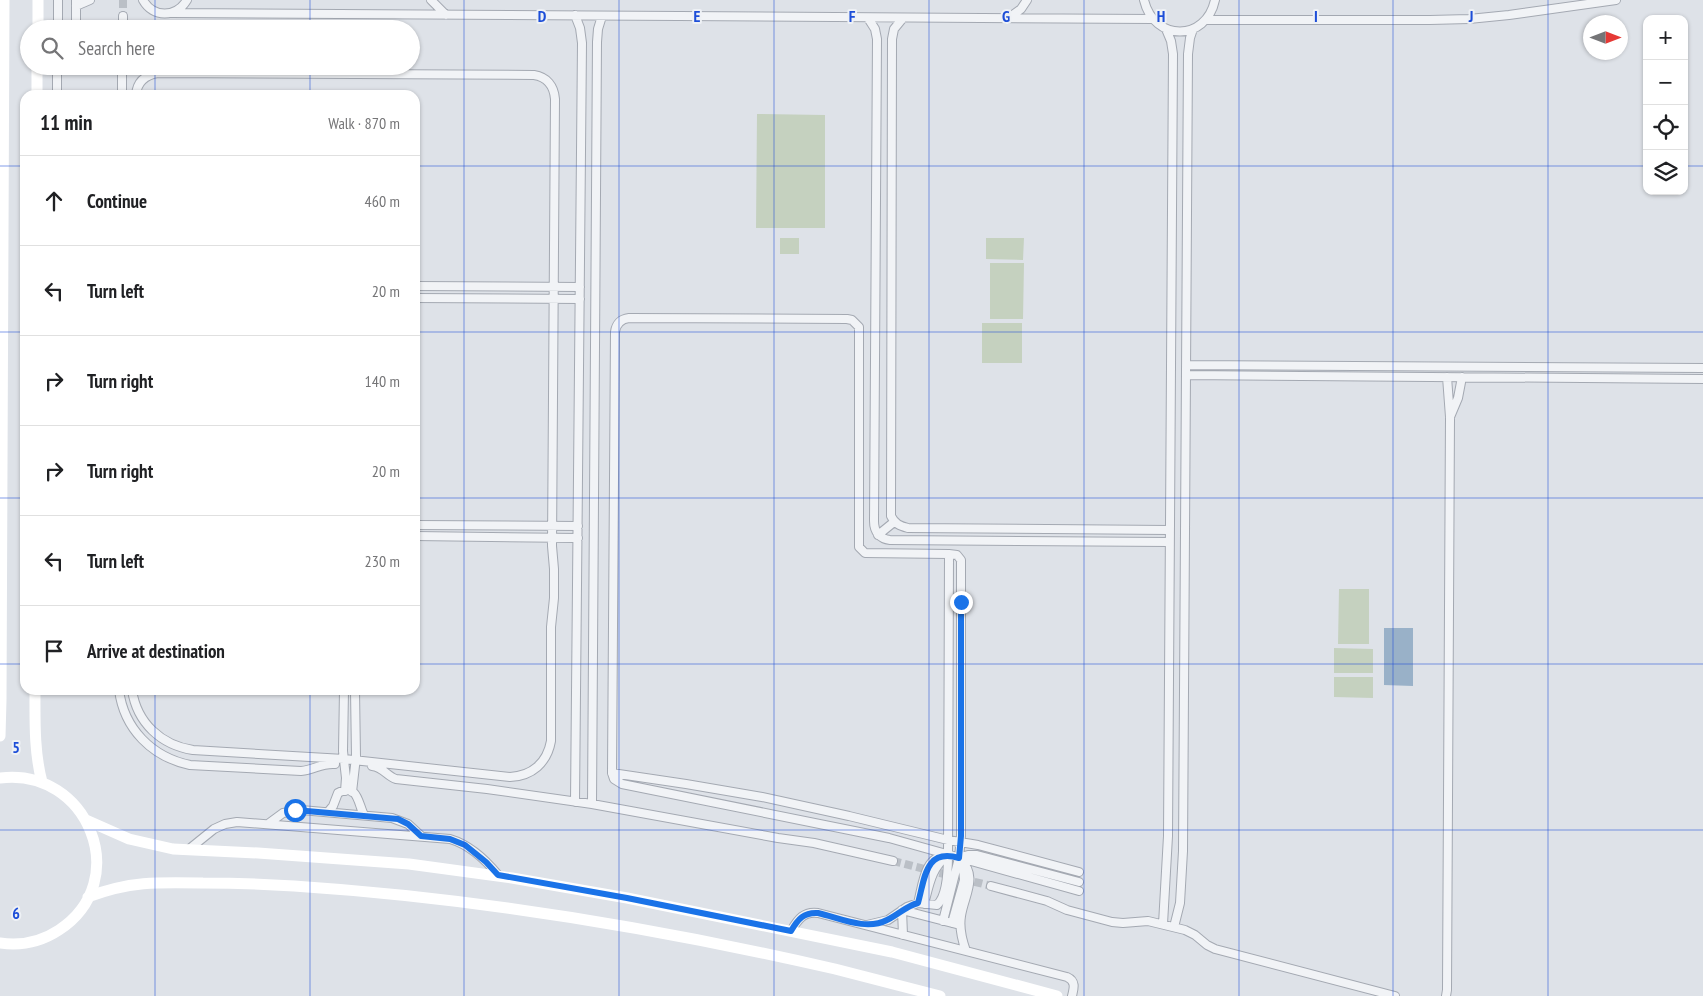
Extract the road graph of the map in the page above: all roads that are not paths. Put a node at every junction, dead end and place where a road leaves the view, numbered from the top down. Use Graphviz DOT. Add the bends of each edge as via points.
graph roads {
  1 [pos="4,0"];
  2 [pos="38,0"];
  3 [pos="58,0"];
  4 [pos="90,0"];
  5 [pos="143,0"];
  6 [pos="187,0"];
  7 [pos="431,0"];
  8 [pos="1027,0"];
  9 [pos="1144,0"];
  10 [pos="1215,0"];
  11 [pos="1616,0"];
  12 [pos="76,3"];
  13 [pos="172,13"];
  14 [pos="446,15"];
  15 [pos="575,15"];
  16 [pos="123,16"];
  17 [pos="602,16"];
  18 [pos="868,18"];
  19 [pos="902,18"];
  20 [pos="1007,18"];
  21 [pos="38,20"];
  22 [pos="58,20"];
  23 [pos="76,20"];
  24 [pos="123,20"];
  25 [pos="1153,20"];
  26 [pos="1207,20"];
  27 [pos="1166,29"];
  28 [pos="1193,30"];
  29 [pos="37,75"];
  30 [pos="57,75"];
  31 [pos="122,75"];
  32 [pos="149,75"];
  33 [pos="413,75"];
  34 [pos="37,90"];
  35 [pos="57,90"];
  36 [pos="122,90"];
  37 [pos="137,90"];
  38 [pos="876,125"];
  39 [pos="892,125"];
  40 [pos="1172,161"];
  41 [pos="1188,161"];
  42 [pos="580,162"];
  43 [pos="596,162"];
  44 [pos="420,286"];
  45 [pos="553,286"];
  46 [pos="580,287"];
  47 [pos="420,298"];
  48 [pos="553,299"];
  49 [pos="580,300"];
  50 [pos="1186,365"];
  51 [pos="1703,368"];
  52 [pos="1186,375"];
  53 [pos="1447,377"];
  54 [pos="1462,377"];
  55 [pos="1703,379"];
  56 [pos="579,398"];
  57 [pos="595,398"];
  58 [pos="1450,417"];
  59 [pos="1186,472"];
  60 [pos="1170,473"];
  61 [pos="874,484"];
  62 [pos="890,484"];
  63 [pos="894,522"];
  64 [pos="420,524"];
  65 [pos="552,526"];
  66 [pos="578,526"];
  67 [pos="1170,530"];
  68 [pos="878,535"];
  69 [pos="420,536"];
  70 [pos="552,538"];
  71 [pos="578,538"];
  72 [pos="1169,542"];
  73 [pos="949,554"];
  74 [pos="1168,638"];
  75 [pos="1185,638"];
  76 [pos="593,672"];
  77 [pos="577,673"];
  78 [pos="35,695"];
  79 [pos="120,695"];
  80 [pos="134,695"];
  81 [pos="344,695"];
  82 [pos="356,695"];
  83 [pos="0,736"];
  84 [pos="345,762"];
  85 [pos="355,763"];
  86 [pos="612,773"];
  87 [pos="0,778"];
  88 [pos="42,782"];
  89 [pos="686,784"];
  90 [pos="348,791"];
  91 [pos="682,796"];
  92 [pos="575,802"];
  93 [pos="592,804"];
  94 [pos="328,812"];
  95 [pos="364,816"];
  96 [pos="86,820"];
  97 [pos="268,824"];
  98 [pos="925,834"];
  99 [pos="421,836"];
  100 [pos="948,840"];
  101 [pos="961,843"];
  102 [pos="920,847"];
  103 [pos="187,850"];
  104 [pos="948,855"];
  105 [pos="959,858"];
  106 [pos="893,861"];
  107 [pos="1167,865"];
  108 [pos="1182,866"];
  109 [pos="1079,872"];
  110 [pos="498,875"];
  111 [pos="1079,882"];
  112 [pos="991,886"];
  113 [pos="1079,891"];
  114 [pos="88,897"];
  115 [pos="921,904"];
  116 [pos="902,910"];
  117 [pos="943,921"];
  118 [pos="956,924"];
  119 [pos="1163,924"];
  120 [pos="867,925"];
  121 [pos="1174,927"];
  122 [pos="791,931"];
  123 [pos="903,935"];
  124 [pos="0,943"];
  125 [pos="966,951"];
  126 [pos="940,996"];
  127 [pos="1056,996"];
  128 [pos="1072,996"];
  129 [pos="1395,996"];
  130 [pos="1446,996"];
  1 -- 83 [label="main road"];
  2 -- 21 [label="main road"];
  3 -- 22 [label="street"];
  4 -- 12 [label="street"];
  5 -- 13 [label="street" via="153,11"];
  6 -- 13 [label="street"];
  7 -- 14 [label="street"];
  8 -- 20 [label="street"];
  9 -- 25 [label="street"];
  10 -- 26 [label="street"];
  11 -- 26 [label="street" via="1509,16 1430,20"];
  12 -- 23 [label="street"];
  13 -- 14 [label="street"];
  14 -- 15 [label="street"];
  15 -- 17 [label="street"];
  15 -- 42 [label="street" via="582,43"];
  16 -- 24 [label="street"];
  17 -- 18 [label="street"];
  17 -- 43 [label="street" via="597,36"];
  18 -- 19 [label="street"];
  18 -- 38 [label="street" via="877,34"];
  19 -- 20 [label="street"];
  19 -- 39 [label="street" via="892,39"];
  20 -- 25 [label="street"];
  25 -- 27 [label="street"];
  26 -- 28 [label="street"];
  27 -- 28 [label="street" via="1175,32"];
  27 -- 40 [label="street" via="1172,48"];
  28 -- 41 [label="street" via="1188,54"];
  29 -- 34 [label="main road"];
  30 -- 35 [label="street"];
  31 -- 36 [label="street"];
  32 -- 37 [label="street"];
  33 -- 45 [label="street" via="540,76 550,84 555,96"];
  38 -- 39 [label="street"];
  38 -- 61 [label="street"];
  39 -- 62 [label="street"];
  40 -- 41 [label="street"];
  40 -- 60 [label="street"];
  41 -- 50 [label="street"];
  42 -- 43 [label="street"];
  42 -- 46 [label="street"];
  43 -- 57 [label="street"];
  44 -- 45 [label="street"];
  45 -- 46 [label="street"];
  45 -- 48 [label="street"];
  46 -- 49 [label="street"];
  47 -- 48 [label="street"];
  48 -- 49 [label="street"];
  48 -- 65 [label="street"];
  49 -- 56 [label="street"];
  50 -- 51 [label="street"];
  50 -- 52 [label="street"];
  52 -- 53 [label="street"];
  52 -- 59 [label="street"];
  53 -- 54 [label="street"];
  53 -- 58 [label="street"];
  54 -- 55 [label="street"];
  54 -- 58 [label="street"];
  56 -- 57 [label="street"];
  56 -- 66 [label="street"];
  57 -- 76 [label="street"];
  58 -- 130 [label="street"];
  59 -- 60 [label="street"];
  59 -- 75 [label="street"];
  60 -- 67 [label="street"];
  61 -- 62 [label="street"];
  61 -- 68 [label="street" via="874,526"];
  62 -- 63 [label="street" via="890,516"];
  63 -- 67 [label="street" via="908,528"];
  63 -- 68 [label="street"];
  64 -- 65 [label="street"];
  65 -- 66 [label="street"];
  65 -- 70 [label="street"];
  66 -- 71 [label="street"];
  67 -- 72 [label="street"];
  68 -- 72 [label="street" via="890,540"];
  69 -- 70 [label="street"];
  70 -- 71 [label="street"];
  70 -- 85 [label="street" via="551,741 542,763 528,774 510,777"];
  71 -- 77 [label="street"];
  72 -- 74 [label="street"];
  73 -- 86 [label="street" via="865,553 859,547 860,332 855,322 847,319 622,320 615,332"];
  73 -- 100 [label="street"];
  73 -- 101 [label="street" via="957,555 961,563"];
  74 -- 75 [label="street"];
  74 -- 107 [label="street"];
  75 -- 108 [label="street"];
  76 -- 77 [label="street"];
  76 -- 93 [label="street"];
  77 -- 92 [label="street"];
  78 -- 88 [label="main road" via="38,769"];
  79 -- 84 [label="street" via="126,716 139,736 157,752 179,763 301,771"];
  80 -- 84 [label="street" via="148,726 162,739 180,748"];
  81 -- 84 [label="street"];
  82 -- 85 [label="street"];
  84 -- 85 [label="street"];
  84 -- 90 [label="street"];
  85 -- 90 [label="street"];
  85 -- 92 [label="street" via="380,768 396,779"];
  86 -- 89 [label="street"];
  86 -- 91 [label="street" via="618,783"];
  87 -- 88 [label="main road" via="25,777"];
  88 -- 96 [label="main road" via="68,797"];
  89 -- 91 [label="street"];
  89 -- 98 [label="street" via="762,797"];
  90 -- 94 [label="street" via="338,793"];
  90 -- 95 [label="street" via="358,796"];
  91 -- 102 [label="street"];
  92 -- 93 [label="street"];
  93 -- 106 [label="street" via="814,843"];
  94 -- 95 [label="street"];
  94 -- 97 [label="street" via="289,811"];
  95 -- 99 [label="street" via="398,819"];
  96 -- 103 [label="main road" via="129,839"];
  96 -- 114 [label="main road" via="94,839 96,858"];
  97 -- 99 [label="street"];
  97 -- 103 [label="street" via="225,824"];
  98 -- 100 [label="street"];
  98 -- 102 [label="street"];
  99 -- 110 [label="street" via="450,839 465,845"];
  100 -- 101 [label="street"];
  100 -- 104 [label="street"];
  101 -- 105 [label="street"];
  101 -- 109 [label="street"];
  102 -- 104 [label="street"];
  103 -- 110 [label="main road" via="377,861"];
  104 -- 105 [label="street"];
  104 -- 115 [label="street" via="930,863"];
  104 -- 115 [label="street" via="946,883 940,903 936,906"];
  105 -- 111 [label="street" via="977,855"];
  105 -- 113 [label="street"];
  105 -- 117 [label="street"];
  105 -- 118 [label="street" via="968,869 970,878"];
  107 -- 108 [label="street"];
  107 -- 119 [label="street"];
  108 -- 121 [label="street" via="1180,903"];
  110 -- 122 [label="main road"];
  112 -- 119 [label="street" via="1112,922 1143,920"];
  114 -- 124 [label="main road" via="70,921 54,933 26,943"];
  114 -- 126 [label="main road" via="123,886 173,882 320,888 462,902 722,945"];
  115 -- 116 [label="street"];
  116 -- 117 [label="street"];
  116 -- 120 [label="street" via="888,920"];
  116 -- 123 [label="street"];
  117 -- 118 [label="street"];
  118 -- 125 [label="street"];
  119 -- 121 [label="street"];
  120 -- 122 [label="street" via="811,912 801,917"];
  120 -- 123 [label="street"];
  121 -- 129 [label="street" via="1195,934 1219,950"];
  122 -- 127 [label="main road" via="892,952"];
  123 -- 125 [label="street"];
  125 -- 128 [label="street" via="1069,978 1074,985"];
}
